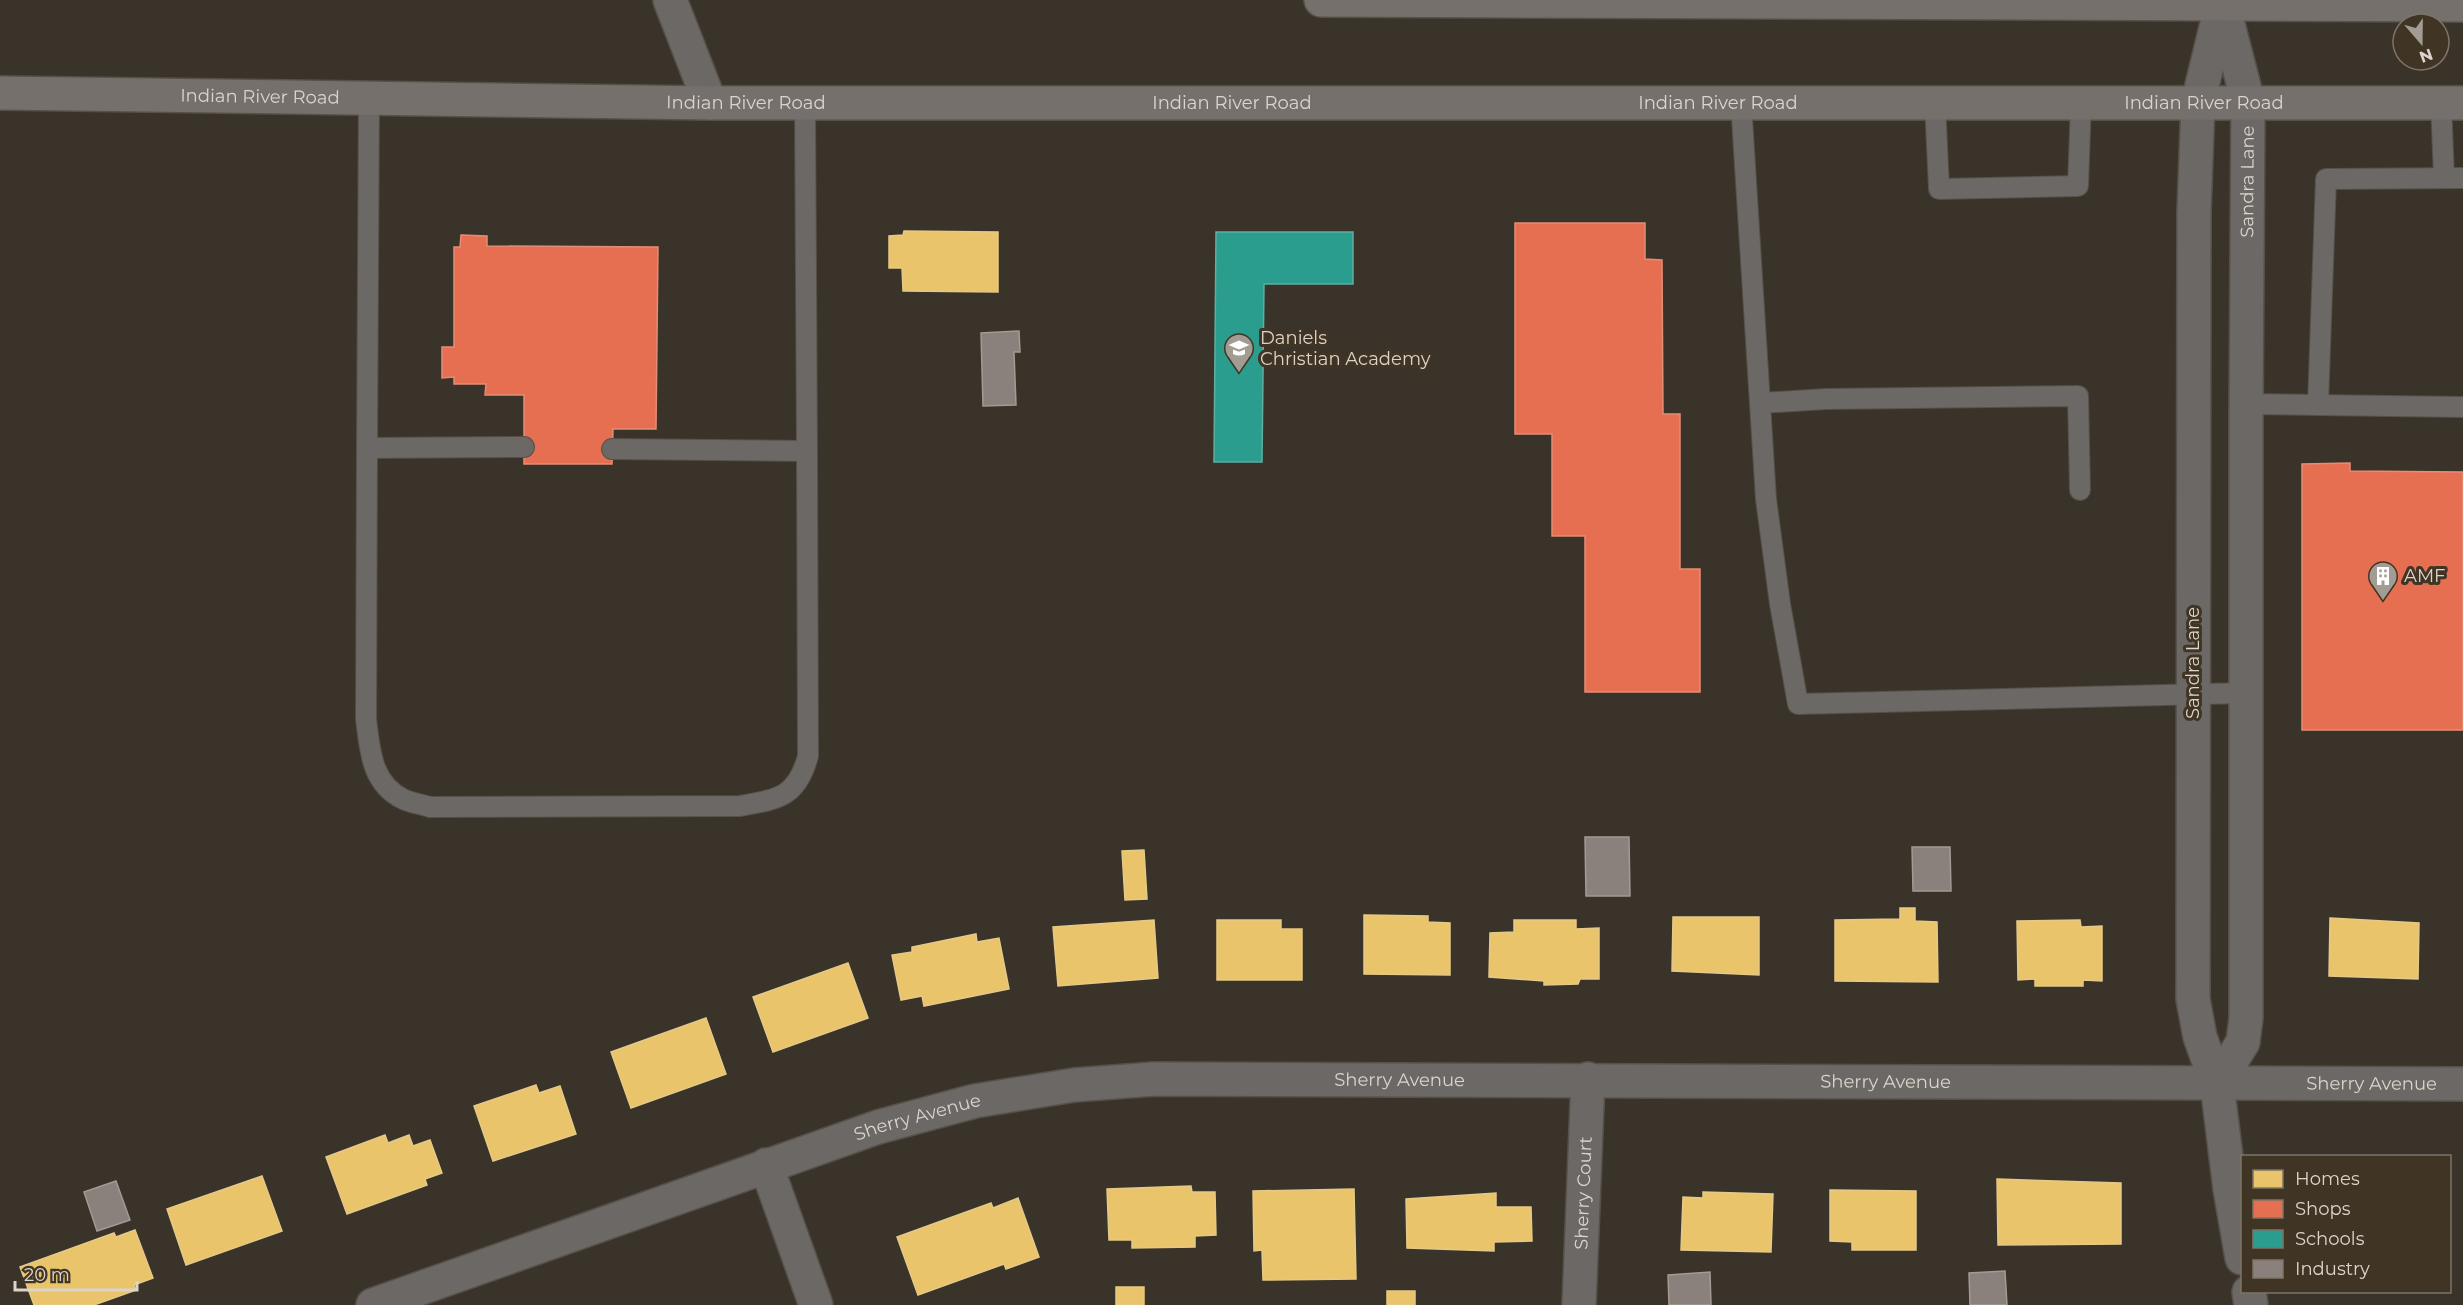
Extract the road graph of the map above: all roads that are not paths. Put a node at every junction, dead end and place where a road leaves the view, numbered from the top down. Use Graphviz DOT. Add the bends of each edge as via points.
graph roads {
  1 [pos="670,0"];
  2 [pos="1321,0"];
  3 [pos="1386,0"];
  4 [pos="1542,0"];
  5 [pos="1710,1"];
  6 [pos="1855,1"];
  7 [pos="2222,3"];
  8 [pos="2463,5"];
  9 [pos="0,93"];
  10 [pos="369,98"];
  11 [pos="1741,102"];
  12 [pos="1935,102"];
  13 [pos="2198,102"];
  14 [pos="2248,102"];
  15 [pos="710,103"];
  16 [pos="805,103"];
  17 [pos="2081,103"];
  18 [pos="2452,103"];
  19 [pos="2453,178"];
  20 [pos="1760,403"];
  21 [pos="2246,404"];
  22 [pos="2318,405"];
  23 [pos="2463,406"];
  24 [pos="524,447"];
  25 [pos="367,448"];
  26 [pos="612,449"];
  27 [pos="807,451"];
  28 [pos="2080,490"];
  29 [pos="2246,693"];
  30 [pos="2193,695"];
  31 [pos="1588,1079"];
  32 [pos="2217,1084"];
  33 [pos="2463,1084"];
  34 [pos="766,1165"];
  35 [pos="2241,1252"];
  36 [pos="373,1305"];
  37 [pos="816,1305"];
  38 [pos="1579,1305"];
  1 -- 15 [label="street"];
  2 -- 3 [label="main road"];
  3 -- 4 [label="main road"];
  4 -- 5 [label="main road"];
  5 -- 6 [label="main road"];
  6 -- 7 [label="main road"];
  7 -- 8 [label="main road"];
  7 -- 13 [label="street, Sandra Lane"];
  7 -- 14 [label="street, Sandra Lane"];
  9 -- 10 [label="main road, Indian River Road"];
  10 -- 15 [label="main road, Indian River Road"];
  10 -- 25 [label="lane"];
  11 -- 12 [label="main road, Indian River Road"];
  11 -- 16 [label="main road, Indian River Road"];
  11 -- 20 [label="lane"];
  12 -- 17 [label="main road, Indian River Road"];
  12 -- 17 [label="lane" via="1939,189 2078,186"];
  13 -- 14 [label="main road, Indian River Road"];
  13 -- 17 [label="main road, Indian River Road"];
  13 -- 30 [label="street, Sandra Lane" via="2194,212"];
  14 -- 18 [label="main road, Indian River Road"];
  14 -- 21 [label="street, Sandra Lane"];
  15 -- 16 [label="main road, Indian River Road"];
  16 -- 27 [label="lane"];
  18 -- 19 [label="lane"];
  19 -- 22 [label="lane" via="2326,179"];
  20 -- 28 [label="lane" via="2078,396"];
  20 -- 30 [label="lane" via="1766,499 1798,704"];
  21 -- 22 [label="lane"];
  21 -- 29 [label="street, Sandra Lane"];
  22 -- 23 [label="lane"];
  24 -- 25 [label="lane"];
  25 -- 27 [label="lane" via="366,719 371,761 383,784 403,799 430,807 740,806 768,801 790,791 802,778 808,756"];
  26 -- 27 [label="lane"];
  29 -- 30 [label="lane"];
  29 -- 32 [label="street, Sandra Lane" via="2246,1018 2243,1042"];
  30 -- 32 [label="street, Sandra Lane" via="2193,999 2200,1037"];
  31 -- 32 [label="street, Sherry Avenue"];
  31 -- 34 [label="street, Sherry Avenue" via="1154,1079 1074,1085 975,1101 878,1127"];
  31 -- 38 [label="street, Sherry Court"];
  32 -- 33 [label="street, Sherry Avenue"];
  32 -- 35 [label="street, Sandra Lane"];
  34 -- 36 [label="street, Sherry Avenue"];
  34 -- 37 [label="street"];
}
